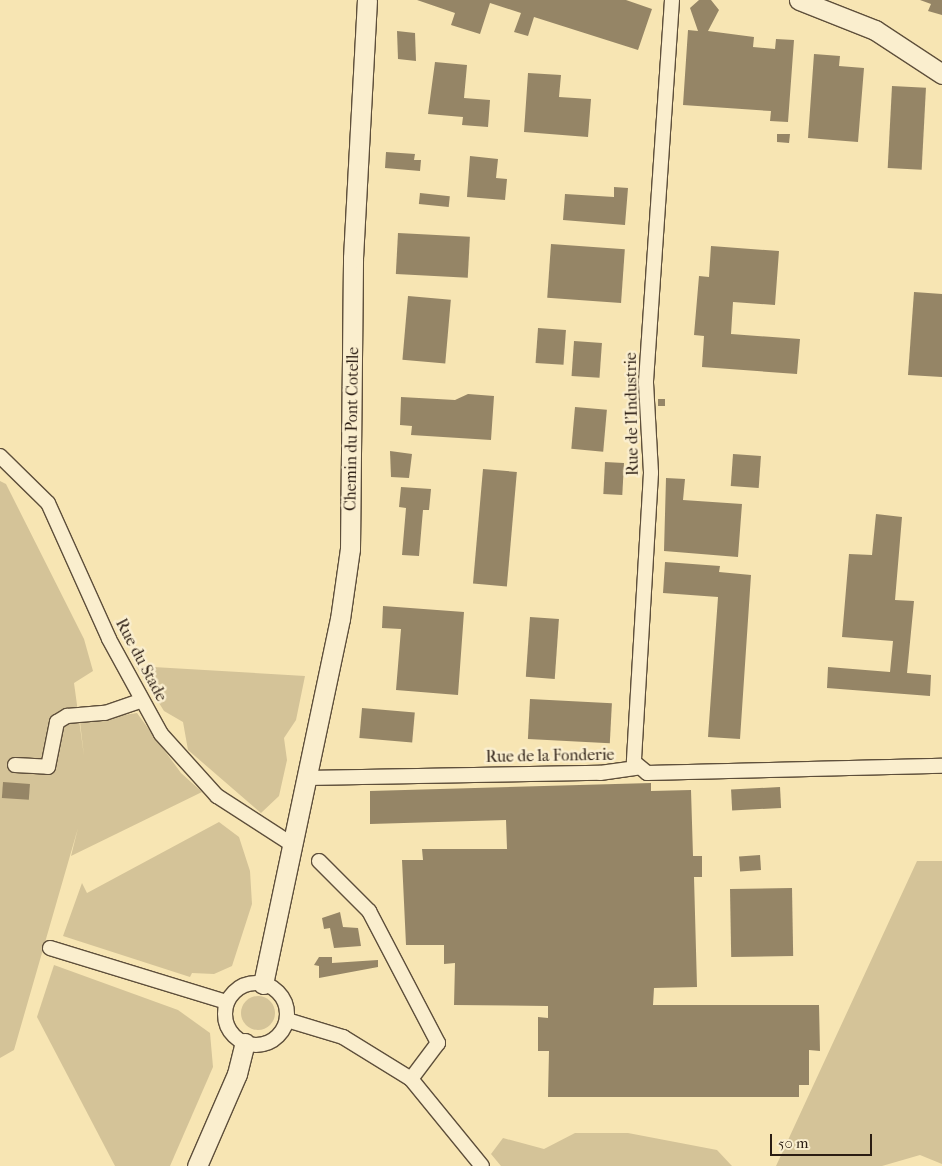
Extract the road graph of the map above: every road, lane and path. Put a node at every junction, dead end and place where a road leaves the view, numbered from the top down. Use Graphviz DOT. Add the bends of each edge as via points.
graph roads {
  1 [pos="367,0"];
  2 [pos="672,0"];
  3 [pos="799,0"];
  4 [pos="942,74"];
  5 [pos="0,456"];
  6 [pos="142,700"];
  7 [pos="14,765"];
  8 [pos="942,766"];
  9 [pos="637,768"];
  10 [pos="306,778"];
  11 [pos="293,849"];
  12 [pos="319,861"];
  13 [pos="50,948"];
  14 [pos="263,984"];
  15 [pos="227,1002"];
  16 [pos="287,1020"];
  17 [pos="245,1043"];
  18 [pos="411,1079"];
  19 [pos="197,1166"];
  20 [pos="482,1166"];
  1 -- 10 [label="street, Chemin du Pont Cotelle" via="353,248 350,549"];
  2 -- 9 [label="street, Rue de l'Industrie" via="646,383 651,473"];
  3 -- 4 [label="street" via="875,30"];
  5 -- 6 [label="street, Rue du Stade" via="48,503 109,639"];
  6 -- 7 [label="street" via="105,713 68,716 57,722 48,767"];
  6 -- 11 [label="street, Rue du Stade" via="161,734 203,783"];
  8 -- 9 [label="street, Rue de la Fonderie" via="700,773 647,773"];
  9 -- 10 [label="street, Rue de la Fonderie" via="600,773"];
  10 -- 11 [label="street, Chemin du Pont Cotelle"];
  11 -- 14 [label="street, Chemin du Pont Cotelle"];
  12 -- 18 [label="street" via="369,911 438,1043"];
  13 -- 15 [label="street"];
  14 -- 15 [label="street" via="241,986"];
  14 -- 16 [label="street" via="280,994"];
  15 -- 17 [label="street" via="226,1024"];
  16 -- 17 [label="street" via="271,1042"];
  16 -- 18 [label="street" via="342,1037"];
  17 -- 19 [label="street" via="237,1074"];
  18 -- 20 [label="street"];
}
